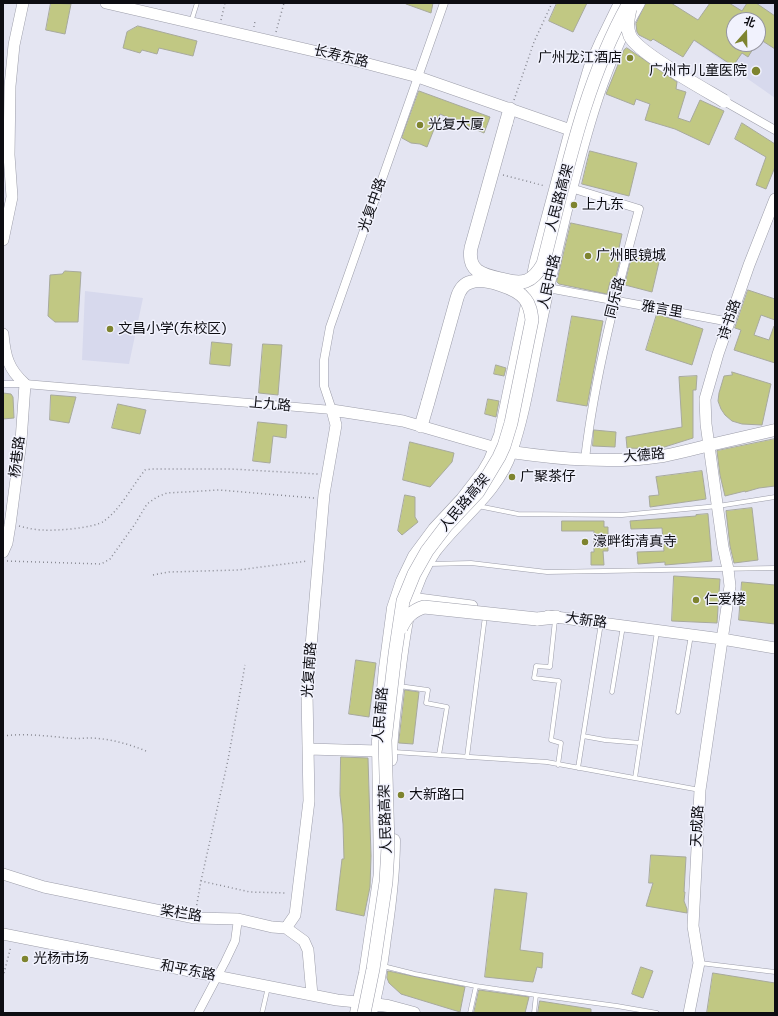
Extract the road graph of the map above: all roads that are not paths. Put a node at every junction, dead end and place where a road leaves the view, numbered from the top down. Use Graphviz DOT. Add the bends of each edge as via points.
graph roads {
  1 [pos="23,3"];
  2 [pos="106,3"];
  3 [pos="197,3"];
  4 [pos="444,3"];
  5 [pos="620,3"];
  6 [pos="630,3"];
  7 [pos="639,3"];
  8 [pos="190,22"];
  9 [pos="418,77"];
  10 [pos="724,100"];
  11 [pos="510,109"];
  12 [pos="571,130"];
  13 [pos="775,130"];
  14 [pos="585,135"];
  15 [pos="571,188"];
  16 [pos="775,199"];
  17 [pos="3,240"];
  18 [pos="543,264"];
  19 [pos="548,288"];
  20 [pos="614,301"];
  21 [pos="532,320"];
  22 [pos="730,322"];
  23 [pos="3,334"];
  24 [pos="3,384"];
  25 [pos="25,384"];
  26 [pos="332,410"];
  27 [pos="421,426"];
  28 [pos="775,430"];
  29 [pos="710,445"];
  30 [pos="495,448"];
  31 [pos="511,452"];
  32 [pos="585,459"];
  33 [pos="775,497"];
  34 [pos="476,506"];
  35 [pos="718,506"];
  36 [pos="3,552"];
  37 [pos="428,564"];
  38 [pos="775,568"];
  39 [pos="728,569"];
  40 [pos="397,596"];
  41 [pos="412,598"];
  42 [pos="486,608"];
  43 [pos="556,617"];
  44 [pos="601,623"];
  45 [pos="623,626"];
  46 [pos="657,631"];
  47 [pos="691,635"];
  48 [pos="722,639"];
  49 [pos="396,643"];
  50 [pos="775,648"];
  51 [pos="398,686"];
  52 [pos="612,692"];
  53 [pos="678,712"];
  54 [pos="583,736"];
  55 [pos="640,743"];
  56 [pos="308,749"];
  57 [pos="378,751"];
  58 [pos="391,752"];
  59 [pos="439,755"];
  60 [pos="467,757"];
  61 [pos="558,764"];
  62 [pos="578,768"];
  63 [pos="635,778"];
  64 [pos="700,790"];
  65 [pos="3,874"];
  66 [pos="238,919"];
  67 [pos="286,928"];
  68 [pos="8,935"];
  69 [pos="699,963"];
  70 [pos="381,965"];
  71 [pos="775,972"];
  72 [pos="217,976"];
  73 [pos="476,986"];
  74 [pos="268,987"];
  75 [pos="312,995"];
  76 [pos="536,995"];
  77 [pos="372,1008"];
  78 [pos="360,1010"];
  79 [pos="198,1013"];
  80 [pos="262,1013"];
  81 [pos="414,1013"];
  82 [pos="470,1013"];
  83 [pos="534,1013"];
  84 [pos="657,1013"];
  85 [pos="689,1013"];
  1 -- 17 [label="street" via="14,45 10,86 9,155 12,197"];
  2 -- 8 [label="street, 长寿东路"];
  3 -- 8 [label="lane"];
  4 -- 9 [label="street, 光复中路"];
  5 -- 12 [label="main road, 人民中路" via="590,67"];
  6 -- 10 [label="main road, bridge" via="628,29 636,44"];
  6 -- 18 [label="main road, 人民路高架, bridge" via="609,44 589,93"];
  7 -- 14 [label="main road, 人民中路" via="613,52"];
  8 -- 9 [label="street, 长寿东路"];
  9 -- 11 [label="street, 长寿东路"];
  9 -- 26 [label="street, 光复中路" via="330,327 324,360 324,386"];
  10 -- 13 [label="street"];
  11 -- 12 [label="street, 长寿东路"];
  11 -- 18 [label="main road, bridge" via="470,258 482,274 515,282 530,279"];
  12 -- 14 [label="street, 长寿东路"];
  12 -- 30 [label="main road, 人民中路" via="536,261 504,422"];
  14 -- 15 [label="main road, 人民中路"];
  15 -- 19 [label="main road, 人民中路"];
  15 -- 20 [label="street, 同乐路" via="639,209"];
  16 -- 22 [label="street, 诗书路"];
  18 -- 21 [label="main road, 人民路高架, bridge"];
  19 -- 20 [label="street, 雅言里"];
  19 -- 31 [label="main road, 人民中路"];
  20 -- 22 [label="street, 雅言里"];
  20 -- 32 [label="street, 同乐路" via="588,429"];
  21 -- 27 [label="main road, bridge" via="526,301 515,290 482,281 466,284 456,298"];
  21 -- 49 [label="main road, 人民路高架, bridge" via="504,446 478,492 446,526 420,562 403,601"];
  22 -- 29 [label="street, 诗书路" via="705,399"];
  23 -- 25 [label="street" via="7,361"];
  24 -- 25 [label="street"];
  25 -- 26 [label="street, 上九路"];
  25 -- 36 [label="street, 杨巷路" via="21,441 10,525"];
  26 -- 27 [label="street, 上九路"];
  26 -- 56 [label="street, 光复南路" via="336,426 327,475 318,560 307,693"];
  27 -- 30 [label="street, 上九路"];
  28 -- 29 [label="main road, 大德路"];
  29 -- 32 [label="main road, 大德路" via="661,456"];
  29 -- 35 [label="street, 诗书路"];
  30 -- 31 [label="street, 上九路"];
  30 -- 40 [label="main road, 人民南路" via="483,472 414,556"];
  31 -- 32 [label="main road, 大德路"];
  31 -- 34 [label="main road, 人民南路" via="502,472"];
  33 -- 35 [label="lane"];
  34 -- 35 [label="lane" via="518,514 622,514"];
  34 -- 37 [label="main road, 人民南路" via="434,553"];
  35 -- 39 [label="street, 诗书路"];
  37 -- 39 [label="lane" via="471,563 548,572"];
  37 -- 41 [label="main road, 人民南路"];
  38 -- 39 [label="lane"];
  39 -- 48 [label="street, 天成路" via="730,586"];
  40 -- 41 [label="street, 大新路"];
  40 -- 57 [label="main road, 人民南路" via="389,635"];
  41 -- 42 [label="street, 大新路"];
  41 -- 51 [label="main road, 人民南路"];
  42 -- 43 [label="street, 大新路"];
  42 -- 60 [label="lane"];
  43 -- 44 [label="street, 大新路"];
  43 -- 49 [label="main road, bridge" via="537,619 424,607 407,617"];
  43 -- 61 [label="lane" via="550,667 536,666 534,678 559,682 551,740 561,743"];
  44 -- 45 [label="street, 大新路"];
  44 -- 54 [label="lane"];
  45 -- 46 [label="street, 大新路"];
  45 -- 52 [label="lane"];
  46 -- 47 [label="street, 大新路"];
  46 -- 55 [label="lane"];
  47 -- 48 [label="street, 大新路"];
  47 -- 53 [label="lane"];
  48 -- 50 [label="street, 大新路"];
  48 -- 64 [label="street, 天成路"];
  49 -- 78 [label="main road, 人民路高架, bridge" via="385,740 388,848 386,882 373,969"];
  51 -- 58 [label="main road, 人民南路"];
  51 -- 59 [label="lane" via="428,690 426,703 447,707"];
  54 -- 55 [label="lane"];
  54 -- 62 [label="lane"];
  55 -- 63 [label="lane"];
  56 -- 57 [label="street"];
  56 -- 67 [label="street, 光复南路" via="309,801 295,915"];
  57 -- 78 [label="main road, 人民南路" via="380,873"];
  58 -- 59 [label="lane"];
  58 -- 70 [label="main road, 人民南路" via="394,863"];
  59 -- 60 [label="lane"];
  60 -- 61 [label="lane"];
  61 -- 62 [label="lane"];
  62 -- 63 [label="lane"];
  63 -- 64 [label="lane"];
  64 -- 69 [label="street, 天成路" via="693,926"];
  65 -- 66 [label="street, 桨栏路" via="44,887 195,918"];
  66 -- 67 [label="street, 桨栏路"];
  66 -- 72 [label="street" via="235,941"];
  67 -- 75 [label="street" via="304,942 308,950"];
  68 -- 72 [label="street, 和平东路"];
  69 -- 71 [label="lane"];
  69 -- 85 [label="street, 天成路"];
  70 -- 73 [label="lane"];
  70 -- 77 [label="main road, 人民南路"];
  72 -- 74 [label="street, 和平东路"];
  72 -- 79 [label="street"];
  73 -- 76 [label="lane"];
  73 -- 82 [label="lane"];
  74 -- 75 [label="street, 和平东路"];
  74 -- 80 [label="lane"];
  75 -- 78 [label="street, 和平东路"];
  76 -- 83 [label="lane"];
  76 -- 84 [label="lane"];
  77 -- 78 [label="street, 和平东路"];
  77 -- 81 [label="main road" via="388,1006"];
}
